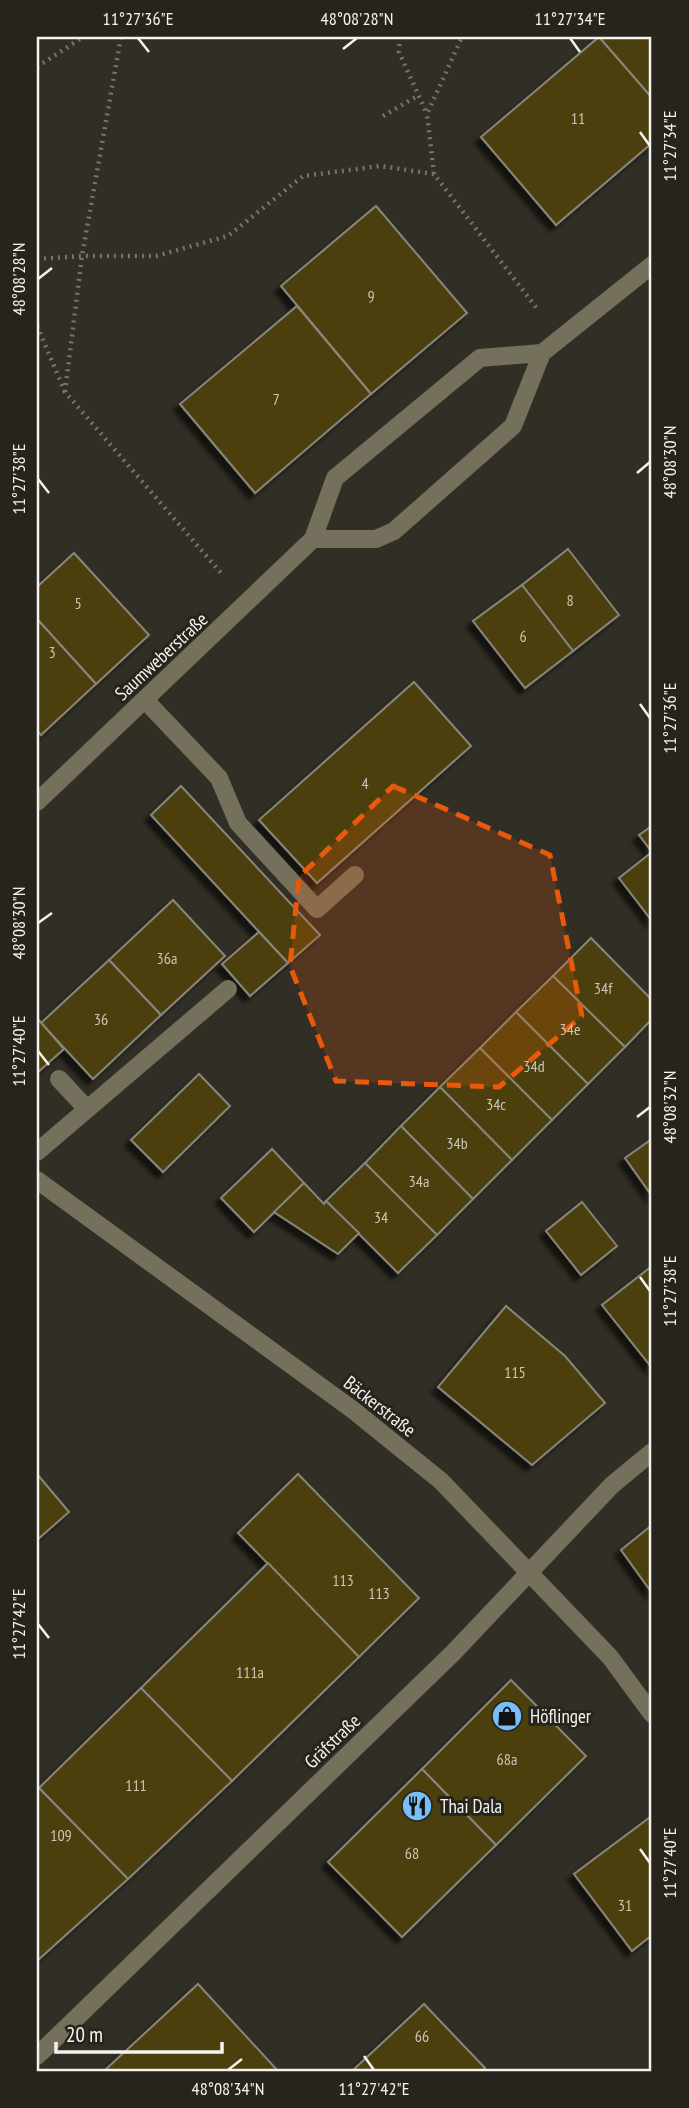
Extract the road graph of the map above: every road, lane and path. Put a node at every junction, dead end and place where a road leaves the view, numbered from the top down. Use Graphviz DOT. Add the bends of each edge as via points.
graph roads {
  1 [pos="83,37"];
  2 [pos="121,37"];
  3 [pos="400,37"];
  4 [pos="462,37"];
  5 [pos="37,66"];
  6 [pos="419,95"];
  7 [pos="427,114"];
  8 [pos="383,116"];
  9 [pos="435,174"];
  10 [pos="82,256"];
  11 [pos="37,258"];
  12 [pos="652,265"];
  13 [pos="37,326"];
  14 [pos="560,338"];
  15 [pos="542,353"];
  16 [pos="65,392"];
  17 [pos="313,539"];
  18 [pos="247,603"];
  19 [pos="145,700"];
  20 [pos="37,802"];
  21 [pos="355,875"];
  22 [pos="228,989"];
  23 [pos="59,1079"];
  24 [pos="87,1109"];
  25 [pos="37,1152"];
  26 [pos="37,1180"];
  27 [pos="652,1452"];
  28 [pos="529,1573"];
  29 [pos="652,1714"];
  30 [pos="37,2056"];
  1 -- 5 [label="path"];
  2 -- 10 [label="path"];
  3 -- 6 [label="path" via="399,52"];
  4 -- 7 [label="path"];
  6 -- 7 [label="path"];
  6 -- 8 [label="path"];
  7 -- 9 [label="path"];
  9 -- 10 [label="path" via="380,166 303,176 228,236 156,256"];
  9 -- 14 [label="path"];
  10 -- 11 [label="path"];
  10 -- 16 [label="path"];
  12 -- 14 [label="street"];
  13 -- 16 [label="path"];
  14 -- 15 [label="street"];
  15 -- 17 [label="street, Saumweberstraße" via="480,358 335,478"];
  15 -- 17 [label="street" via="513,426 394,531 376,539"];
  16 -- 18 [label="path"];
  17 -- 18 [label="street, Saumweberstraße"];
  18 -- 19 [label="street, Saumweberstraße"];
  19 -- 20 [label="street, Saumweberstraße"];
  19 -- 21 [label="street" via="219,778 238,823 317,909"];
  22 -- 24 [label="street"];
  23 -- 24 [label="street"];
  24 -- 25 [label="street"];
  26 -- 28 [label="street, Bäckerstraße" via="353,1410 441,1481"];
  27 -- 28 [label="street, Gräfstraße" via="612,1485"];
  28 -- 29 [label="street, Bäckerstraße" via="610,1657"];
  28 -- 30 [label="street, Gräfstraße" via="453,1653"];
}
